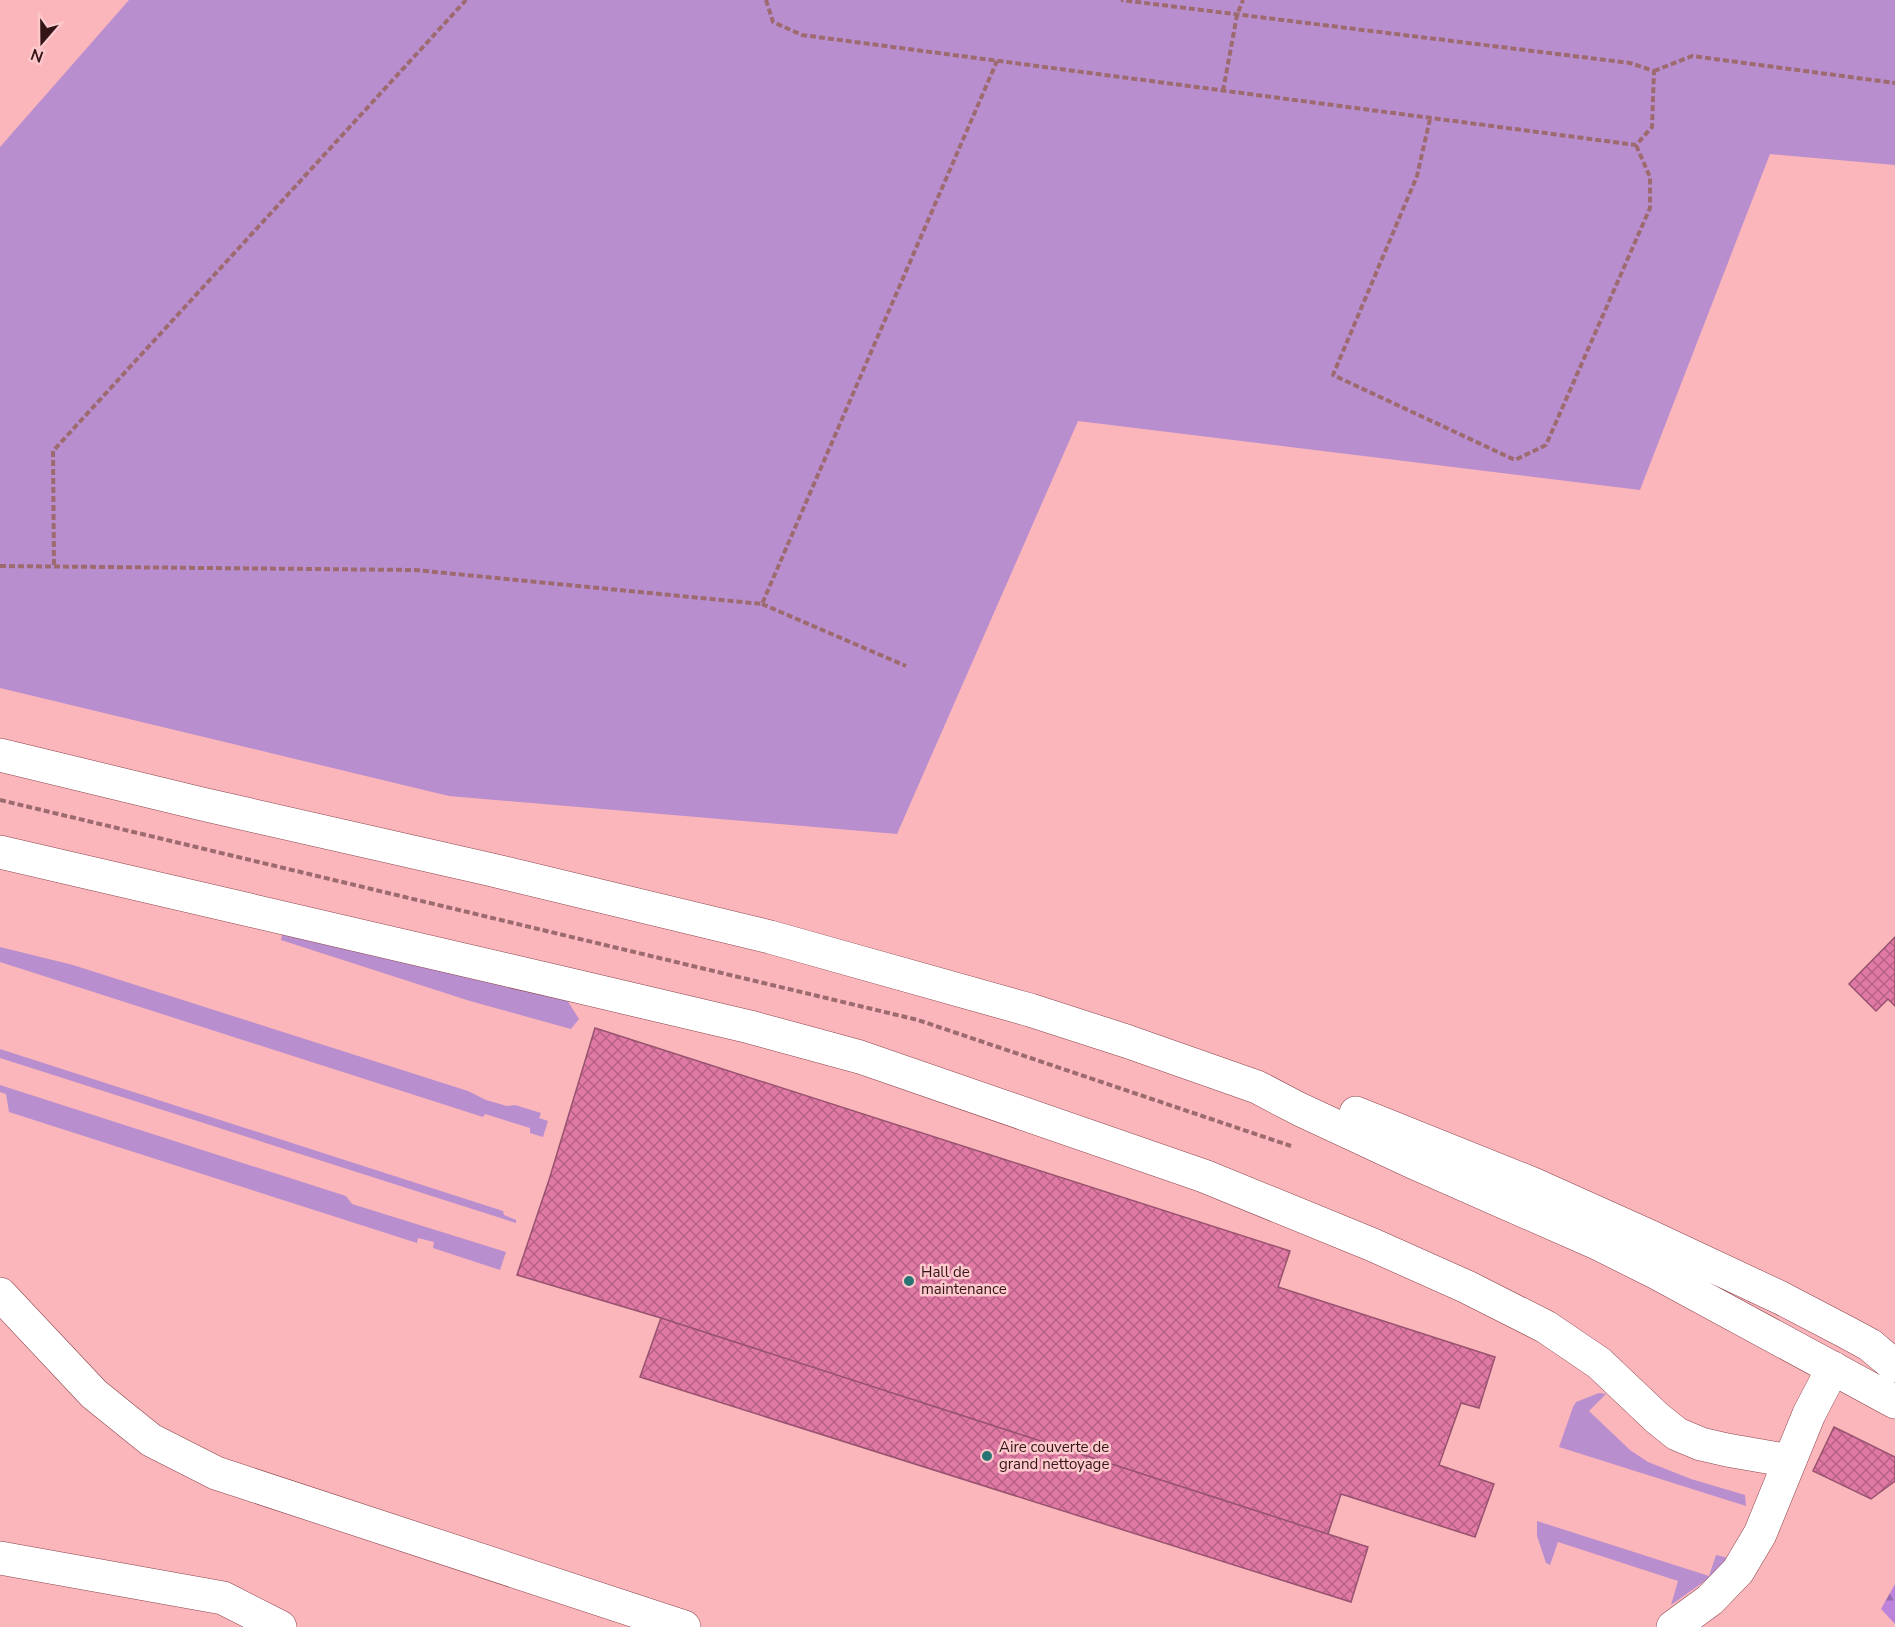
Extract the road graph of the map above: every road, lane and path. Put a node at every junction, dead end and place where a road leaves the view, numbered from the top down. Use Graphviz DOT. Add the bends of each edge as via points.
graph roads {
  1 [pos="466,0"];
  2 [pos="766,0"];
  3 [pos="1121,0"];
  4 [pos="1243,0"];
  5 [pos="1237,15"];
  6 [pos="997,61"];
  7 [pos="1654,71"];
  8 [pos="1895,83"];
  9 [pos="1223,91"];
  10 [pos="1430,118"];
  11 [pos="1636,145"];
  12 [pos="0,566"];
  13 [pos="54,566"];
  14 [pos="762,604"];
  15 [pos="906,666"];
  16 [pos="0,755"];
  17 [pos="0,852"];
  18 [pos="1257,1087"];
  19 [pos="0,1294"];
  20 [pos="1895,1367"];
  21 [pos="1833,1368"];
  22 [pos="1895,1402"];
  23 [pos="1790,1461"];
  24 [pos="0,1558"];
  25 [pos="280,1627"];
  26 [pos="684,1627"];
  27 [pos="1673,1627"];
  1 -- 13 [label="path" via="53,452"];
  2 -- 6 [label="path" via="773,22 802,35"];
  3 -- 5 [label="path"];
  4 -- 5 [label="path"];
  5 -- 7 [label="path" via="1630,63"];
  5 -- 9 [label="path"];
  6 -- 9 [label="path"];
  6 -- 14 [label="path"];
  7 -- 8 [label="path" via="1692,56"];
  7 -- 11 [label="path" via="1652,127"];
  9 -- 10 [label="path"];
  10 -- 11 [label="path"];
  10 -- 11 [label="path" via="1417,176 1333,375 1515,460 1546,445 1650,208 1650,177"];
  12 -- 13 [label="path"];
  13 -- 14 [label="path" via="415,570"];
  14 -- 15 [label="path"];
  16 -- 18 [label="main road" via="770,937 1030,1010"];
  17 -- 23 [label="main road" via="587,988 860,1057 1204,1176 1373,1245 1546,1327 1599,1363 1677,1434 1727,1450"];
  18 -- 20 [label="main road" via="1291,1088 1533,1184 1781,1298 1870,1345"];
  18 -- 21 [label="main road" via="1658,1273"];
  19 -- 26 [label="main road" via="94,1394 151,1440 216,1473"];
  20 -- 21 [label="main road" via="1843,1353"];
  21 -- 22 [label="main road"];
  21 -- 23 [label="main road"];
  23 -- 27 [label="main road" via="1760,1534 1738,1571 1710,1600"];
  24 -- 25 [label="main road" via="223,1598"];
}
